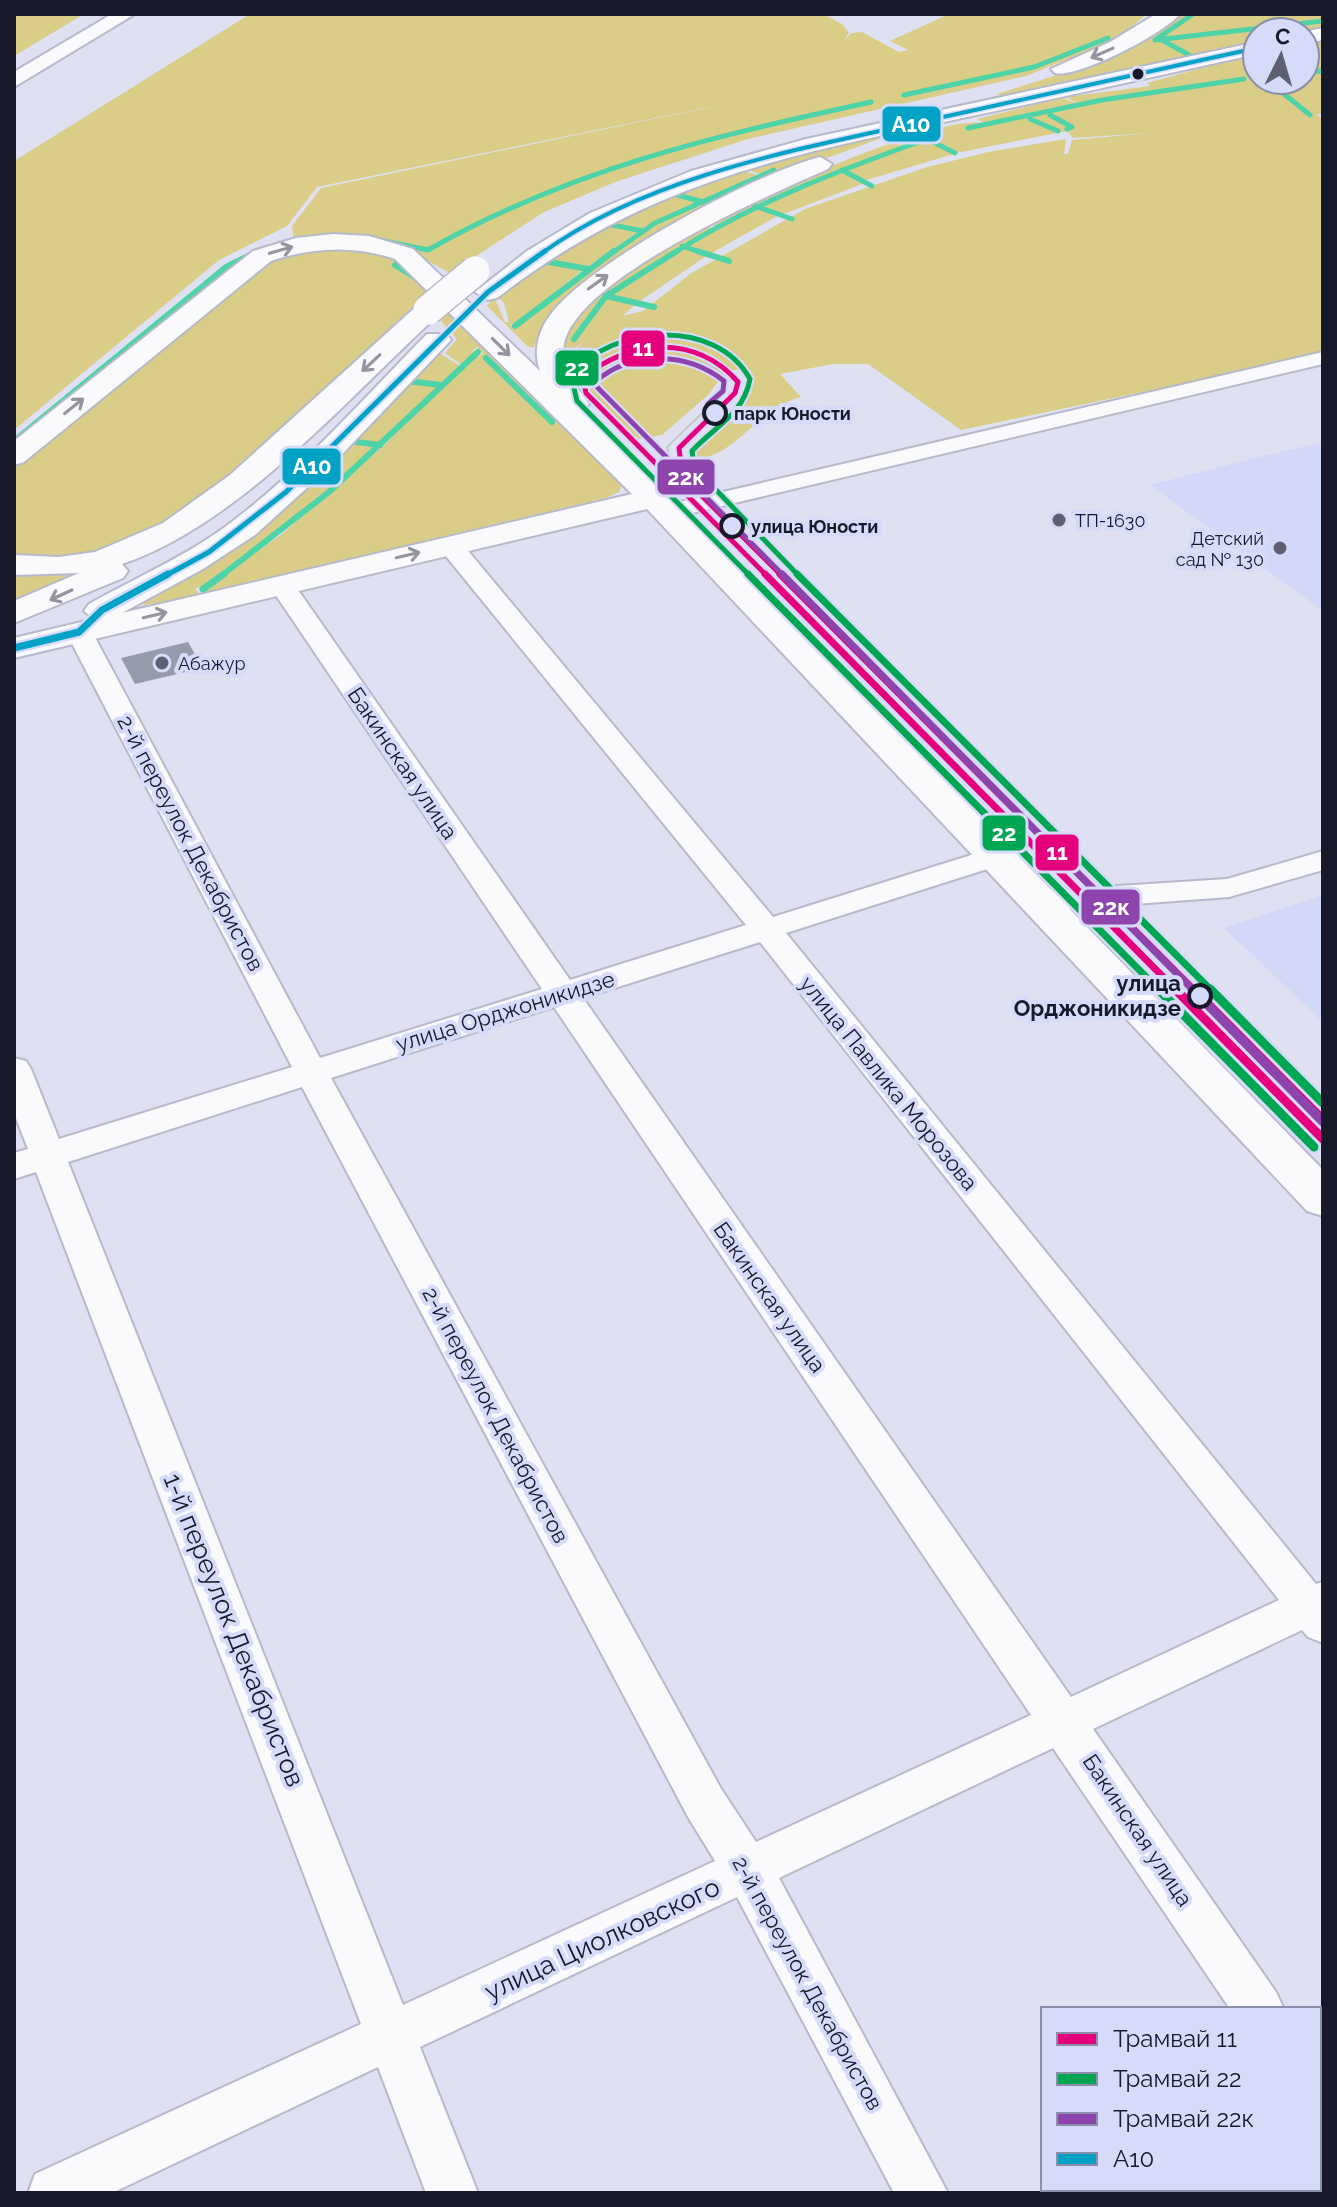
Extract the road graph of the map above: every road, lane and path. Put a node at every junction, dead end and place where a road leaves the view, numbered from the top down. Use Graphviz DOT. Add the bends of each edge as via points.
graph roads {
  1 [pos="125,14"];
  2 [pos="1170,14"];
  3 [pos="1241,51"];
  4 [pos="14,81"];
  5 [pos="1042,94"];
  6 [pos="482,282"];
  7 [pos="438,320"];
  8 [pos="1323,358"];
  9 [pos="14,456"];
  10 [pos="653,497"];
  11 [pos="178,530"];
  12 [pos="450,545"];
  13 [pos="14,565"];
  14 [pos="282,585"];
  15 [pos="14,613"];
  16 [pos="79,632"];
  17 [pos="14,648"];
  18 [pos="995,857"];
  19 [pos="1323,860"];
  20 [pos="1040,901"];
  21 [pos="766,929"];
  22 [pos="561,994"];
  23 [pos="14,1069"];
  24 [pos="311,1072"];
  25 [pos="30,1161"];
  26 [pos="1323,1199"];
  27 [pos="1318,1610"];
  28 [pos="1064,1721"];
  29 [pos="747,1871"];
  30 [pos="1258,2007"];
  31 [pos="394,2036"];
  32 [pos="54,2193"];
  33 [pos="452,2193"];
  34 [pos="922,2193"];
  1 -- 4 [label="street"];
  2 -- 6 [label="main road, one-way" via="1117,46 1051,73 771,139 685,165 556,220"];
  3 -- 5 [label="main road"];
  5 -- 6 [label="main road" via="799,148 678,184"];
  10 -- 5 [label="main road, one-way" via="559,384 551,362 552,334 580,295 612,272 782,181 880,143"];
  6 -- 7 [label="main road"];
  7 -- 11 [label="main road, one-way"];
  7 -- 16 [label="main road" via="286,492 209,552 102,610"];
  8 -- 10 [label="street"];
  9 -- 10 [label="main road, one-way" via="251,262 303,245 351,242 412,259"];
  10 -- 12 [label="main road"];
  10 -- 18 [label="main road"];
  11 -- 13 [label="main road" via="98,561"];
  11 -- 15 [label="main road, one-way" via="111,571"];
  14 -- 12 [label="main road, one-way"];
  12 -- 21 [label="street, улица Павлика Морозова"];
  16 -- 14 [label="main road, one-way"];
  14 -- 22 [label="street, Бакинская улица"];
  16 -- 17 [label="main road"];
  16 -- 24 [label="street, 2-й переулок Декабристов"];
  18 -- 20 [label="main road"];
  18 -- 21 [label="street, улица Орджоникидзе"];
  19 -- 20 [label="street" via="1229,888"];
  20 -- 26 [label="main road"];
  21 -- 22 [label="street, улица Орджоникидзе"];
  21 -- 27 [label="street, улица Павлика Морозова"];
  22 -- 24 [label="street, улица Орджоникидзе"];
  22 -- 28 [label="street, Бакинская улица"];
  23 -- 25 [label="street, 1-й переулок Декабристов"];
  24 -- 25 [label="street, улица Орджоникидзе"];
  24 -- 29 [label="street, 2-й переулок Декабристов" via="704,1802"];
  25 -- 31 [label="street, 1-й переулок Декабристов"];
  27 -- 28 [label="street, улица Циолковского"];
  28 -- 29 [label="street, улица Циолковского"];
  28 -- 30 [label="street, Бакинская улица"];
  29 -- 31 [label="street, улица Циолковского"];
  29 -- 34 [label="street, 2-й переулок Декабристов"];
  31 -- 32 [label="street, улица Циолковского"];
  31 -- 33 [label="street, 1-й переулок Декабристов"];
}
